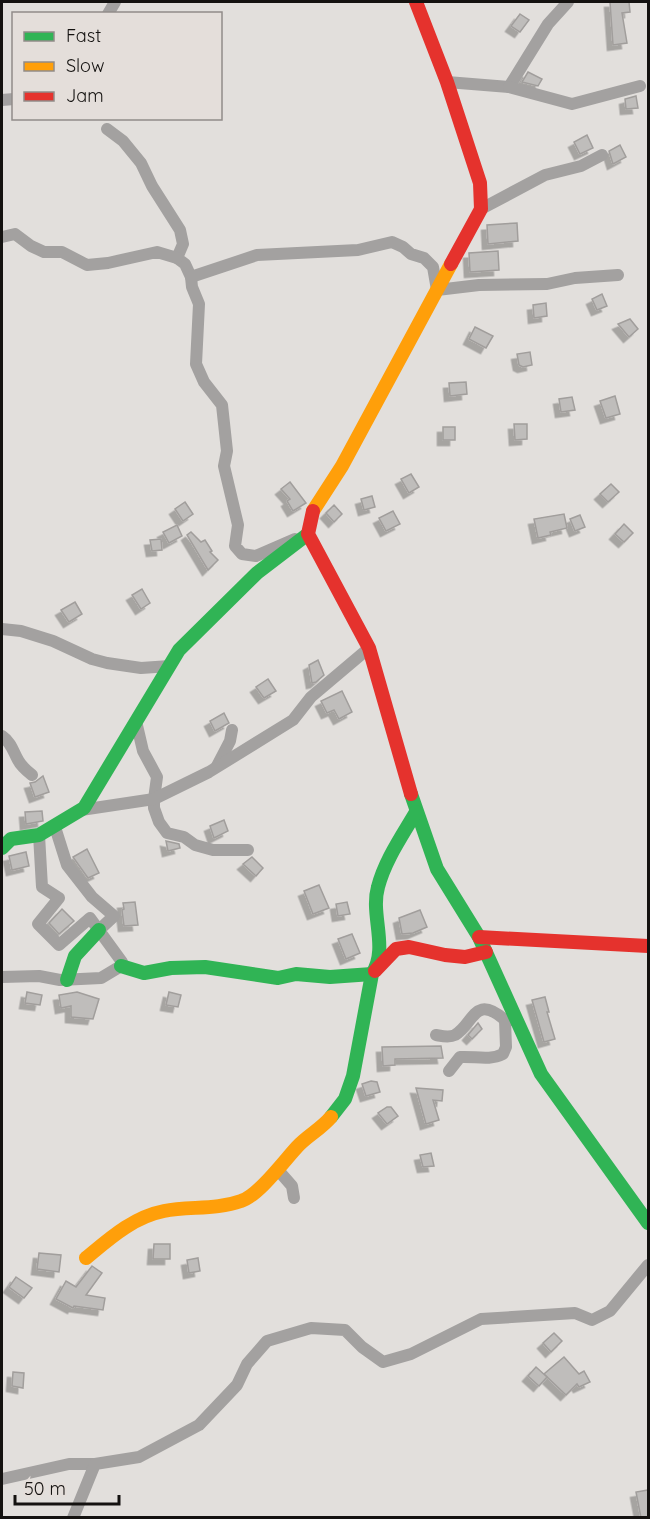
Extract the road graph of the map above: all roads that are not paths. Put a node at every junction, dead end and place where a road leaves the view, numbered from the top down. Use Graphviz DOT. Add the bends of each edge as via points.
graph roads {
  1 [pos="416,2"];
  2 [pos="568,2"];
  3 [pos="447,82"];
  4 [pos="639,86"];
  5 [pos="509,87"];
  6 [pos="107,129"];
  7 [pos="602,155"];
  8 [pos="481,209"];
  9 [pos="2,237"];
  10 [pos="177,258"];
  11 [pos="618,274"];
  12 [pos="191,277"];
  13 [pos="437,290"];
  14 [pos="308,534"];
  15 [pos="2,628"];
  16 [pos="369,648"];
  17 [pos="170,666"];
  18 [pos="136,721"];
  19 [pos="232,730"];
  20 [pos="2,736"];
  21 [pos="216,767"];
  22 [pos="32,775"];
  23 [pos="153,799"];
  24 [pos="81,810"];
  25 [pos="416,812"];
  26 [pos="55,827"];
  27 [pos="39,835"];
  28 [pos="2,848"];
  29 [pos="248,850"];
  30 [pos="99,930"];
  31 [pos="479,937"];
  32 [pos="648,946"];
  33 [pos="486,952"];
  34 [pos="121,966"];
  35 [pos="374,973"];
  36 [pos="2,977"];
  37 [pos="67,980"];
  38 [pos="511,1020"];
  39 [pos="436,1035"];
  40 [pos="449,1071"];
  41 [pos="278,1170"];
  42 [pos="294,1198"];
  43 [pos="648,1223"];
  44 [pos="86,1258"];
  45 [pos="648,1264"];
  46 [pos="95,1464"];
  47 [pos="2,1479"];
  48 [pos="73,1518"];
  1 -- 3 [label="street"];
  2 -- 5 [label="street" via="548,24"];
  3 -- 5 [label="street"];
  3 -- 8 [label="street" via="480,183"];
  4 -- 5 [label="street" via="572,104"];
  6 -- 10 [label="street" via="123,141 141,164 180,230 183,244"];
  7 -- 8 [label="street" via="581,166 545,175"];
  8 -- 13 [label="street"];
  9 -- 10 [label="street" via="15,234 44,252 62,252 87,265 157,252"];
  10 -- 12 [label="street"];
  11 -- 13 [label="street" via="547,284"];
  12 -- 13 [label="street" via="257,255 358,250 392,242 433,267"];
  12 -- 14 [label="street" via="198,304 196,364 222,405 225,418 224,466 238,525 235,546 242,554 256,556"];
  13 -- 14 [label="street" via="342,466 314,509"];
  14 -- 16 [label="street"];
  14 -- 17 [label="street" via="256,573 179,650"];
  15 -- 17 [label="street" via="53,641 107,663 141,668"];
  16 -- 21 [label="street" via="311,697 293,720"];
  16 -- 25 [label="street"];
  17 -- 18 [label="street"];
  18 -- 23 [label="street" via="143,751 157,777"];
  18 -- 24 [label="street"];
  19 -- 21 [label="street"];
  20 -- 22 [label="street"];
  21 -- 23 [label="street"];
  23 -- 24 [label="street"];
  23 -- 29 [label="street" via="159,822 167,832 213,850"];
  24 -- 26 [label="street"];
  25 -- 31 [label="street" via="437,869"];
  25 -- 35 [label="street" via="380,876 376,897 380,937"];
  26 -- 27 [label="street"];
  26 -- 30 [label="street" via="68,865 92,897 114,916"];
  27 -- 28 [label="street" via="11,839"];
  27 -- 30 [label="street" via="42,887 59,898 38,924 59,945 90,918"];
  30 -- 34 [label="street"];
  30 -- 37 [label="street" via="75,956"];
  31 -- 32 [label="street"];
  31 -- 33 [label="street"];
  33 -- 35 [label="street" via="465,957 409,947 396,950"];
  33 -- 38 [label="street"];
  34 -- 35 [label="street" via="144,973 205,967 279,978 296,974 330,978"];
  34 -- 37 [label="street" via="101,978"];
  35 -- 41 [label="street" via="345,1099"];
  36 -- 37 [label="street"];
  38 -- 39 [label="street" via="488,1009 478,1012 457,1034"];
  38 -- 40 [label="street" via="503,1054 493,1059 460,1057"];
  38 -- 43 [label="street" via="541,1074"];
  41 -- 42 [label="street" via="292,1186"];
  41 -- 44 [label="street" via="243,1201 163,1211 126,1226"];
  45 -- 46 [label="street" via="610,1311 592,1320 575,1313 481,1319 411,1354 383,1362 345,1330 311,1328 267,1341 247,1364 237,1384 199,1425 139,1457"];
  46 -- 47 [label="street" via="69,1464"];
  46 -- 48 [label="street"];
}
